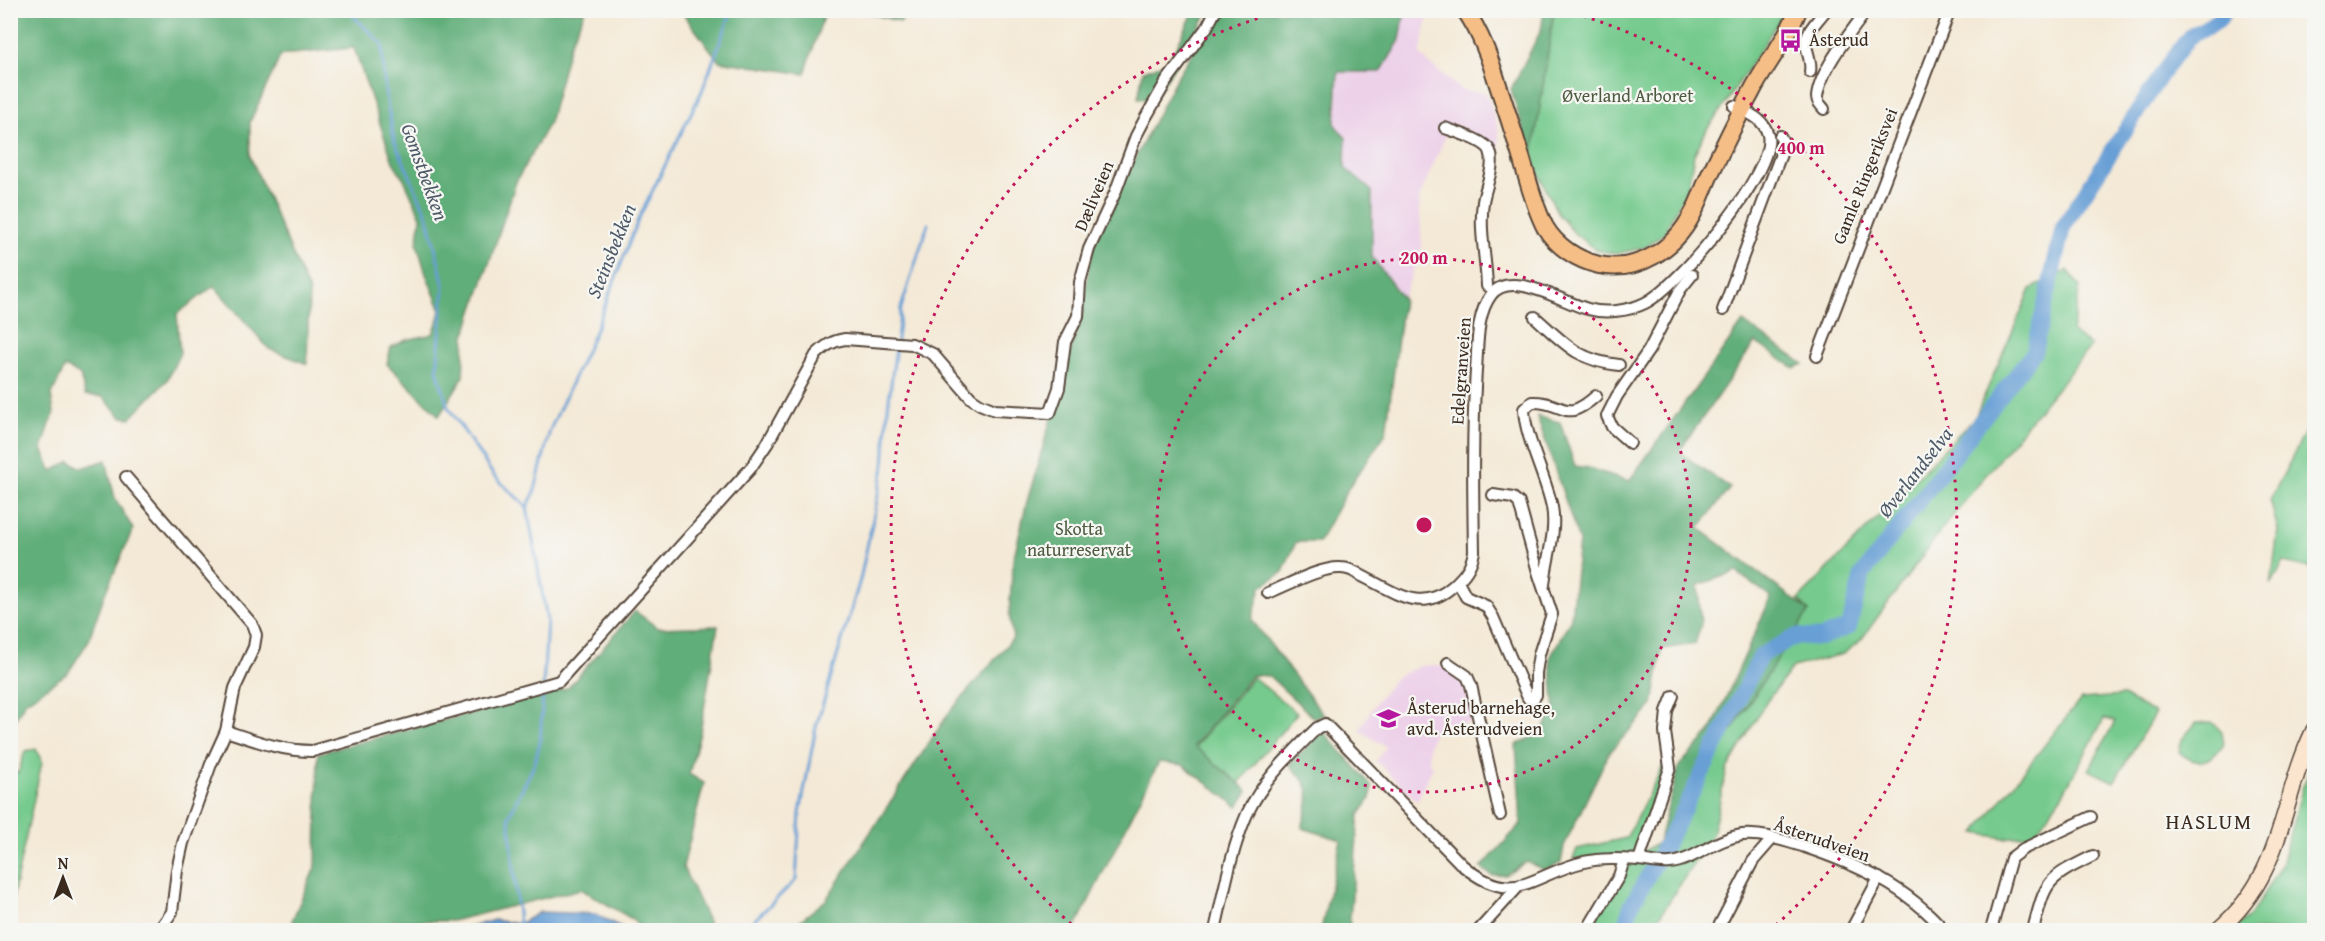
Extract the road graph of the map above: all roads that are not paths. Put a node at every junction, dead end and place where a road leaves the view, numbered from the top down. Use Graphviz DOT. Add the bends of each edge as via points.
graph roads {
  1 [pos="1216,10"];
  2 [pos="1456,10"];
  3 [pos="1465,10"];
  4 [pos="1797,10"];
  5 [pos="1826,10"];
  6 [pos="1867,10"];
  7 [pos="1950,10"];
  8 [pos="1810,72"];
  9 [pos="1498,86"];
  10 [pos="1738,108"];
  11 [pos="1824,109"];
  12 [pos="1445,128"];
  13 [pos="1780,136"];
  14 [pos="1692,274"];
  15 [pos="1487,286"];
  16 [pos="1722,310"];
  17 [pos="1534,317"];
  18 [pos="1817,356"];
  19 [pos="1619,365"];
  20 [pos="1596,396"];
  21 [pos="1630,443"];
  22 [pos="126,477"];
  23 [pos="1493,495"];
  24 [pos="1458,582"];
  25 [pos="1544,590"];
  26 [pos="1268,593"];
  27 [pos="1448,663"];
  28 [pos="1673,696"];
  29 [pos="2314,730"];
  30 [pos="226,731"];
  31 [pos="1500,815"];
  32 [pos="2091,817"];
  33 [pos="1773,838"];
  34 [pos="2093,856"];
  35 [pos="1624,860"];
  36 [pos="1639,860"];
  37 [pos="1879,878"];
  38 [pos="1516,888"];
  39 [pos="159,930"];
  40 [pos="1215,930"];
  41 [pos="1479,930"];
  42 [pos="1587,930"];
  43 [pos="1717,930"];
  44 [pos="1851,930"];
  45 [pos="1944,930"];
  46 [pos="1991,930"];
  47 [pos="2032,930"];
  48 [pos="2218,930"];
  1 -- 30 [label="street, Dæliveien" via="1141,126 1089,249 1080,282 1078,316 1065,342 1059,388 1050,413 995,410 980,404 970,398 933,354 912,344 835,340 816,355 750,469 559,681 313,751 279,749"];
  2 -- 9 [label="main road"];
  3 -- 9 [label="main road" via="1486,50"];
  4 -- 10 [label="main road" via="1770,45"];
  5 -- 8 [label="street" via="1807,39"];
  6 -- 11 [label="street" via="1826,72 1817,96"];
  7 -- 18 [label="street, Gamle Ringeriksvei"];
  9 -- 10 [label="main road" via="1545,226 1568,252 1594,264 1616,267 1649,258 1667,247 1692,216 1712,171 1714,156"];
  10 -- 24 [label="street, Edelgranveien" via="1757,118 1766,129 1764,160 1721,230 1668,286 1646,303 1607,312 1589,310 1532,288 1507,285 1492,293 1483,308 1473,410 1474,552 1467,574"];
  12 -- 15 [label="street" via="1485,144 1490,152 1481,234"];
  13 -- 16 [label="street" via="1784,144 1781,154"];
  14 -- 21 [label="street" via="1607,416 1612,427"];
  17 -- 19 [label="street" via="1584,357"];
  20 -- 25 [label="street" via="1574,411 1539,402 1524,409 1552,509"];
  22 -- 30 [label="street" via="252,624 256,635 254,647 235,688"];
  23 -- 25 [label="street" via="1513,498 1519,503"];
  24 -- 25 [label="street" via="1466,597 1486,606 1493,617 1528,698 1536,695 1539,654 1552,614"];
  24 -- 26 [label="street" via="1441,597 1418,601 1354,571 1329,568"];
  27 -- 31 [label="street" via="1467,676 1471,685"];
  28 -- 36 [label="street" via="1665,732 1670,768"];
  29 -- 48 [label="main road" via="2266,870 2250,897"];
  30 -- 39 [label="street" via="183,843 172,912"];
  32 -- 46 [label="street" via="2011,858"];
  33 -- 36 [label="street, Åsterudveien" via="1729,838 1680,861"];
  33 -- 37 [label="street, Åsterudveien" via="1842,860"];
  33 -- 43 [label="street" via="1753,861"];
  34 -- 47 [label="street" via="2061,872 2047,885"];
  35 -- 36 [label="street, Åsterudveien"];
  35 -- 38 [label="street, Åsterudveien" via="1572,865"];
  35 -- 42 [label="street" via="1619,876"];
  37 -- 44 [label="street"];
  37 -- 45 [label="street, Åsterudveien" via="1912,899"];
  38 -- 40 [label="street" via="1484,881 1462,865 1325,724 1278,767 1248,814"];
  38 -- 41 [label="street, Åsterudveien"];
}
